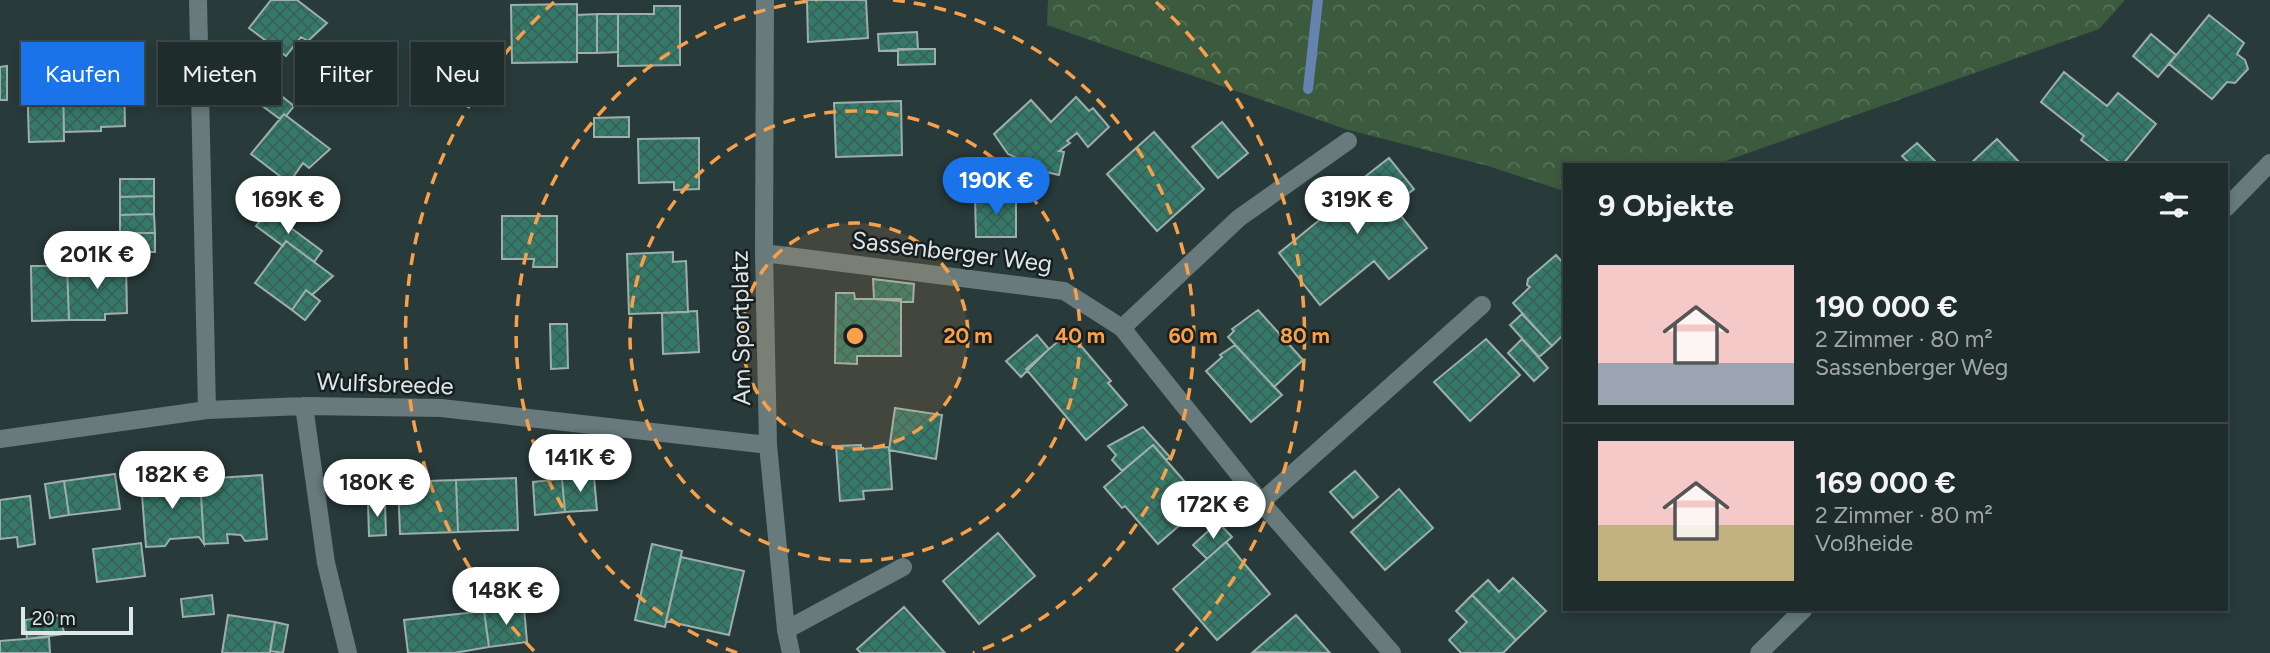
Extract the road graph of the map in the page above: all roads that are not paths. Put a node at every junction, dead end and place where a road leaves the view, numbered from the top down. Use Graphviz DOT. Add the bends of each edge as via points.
graph roads {
  1 [pos="198,0"];
  2 [pos="765,0"];
  3 [pos="1348,141"];
  4 [pos="2270,163"];
  5 [pos="2228,206"];
  6 [pos="764,253"];
  7 [pos="1482,305"];
  8 [pos="1122,328"];
  9 [pos="304,406"];
  10 [pos="207,410"];
  11 [pos="0,439"];
  12 [pos="768,445"];
  13 [pos="1261,502"];
  14 [pos="903,567"];
  15 [pos="1802,611"];
  16 [pos="786,630"];
  17 [pos="348,653"];
  18 [pos="792,653"];
  19 [pos="1392,653"];
  20 [pos="1759,653"];
  1 -- 10 [label="street"];
  2 -- 6 [label="street, Am Sportplatz"];
  3 -- 8 [label="street" via="1239,218"];
  4 -- 5 [label="street"];
  6 -- 8 [label="street, Sassenberger Weg" via="1064,291"];
  6 -- 12 [label="street, Am Sportplatz"];
  7 -- 13 [label="street"];
  8 -- 13 [label="street, Sassenberger Weg"];
  9 -- 10 [label="street, Wulfsbreede"];
  9 -- 12 [label="street, Wulfsbreede" via="441,408"];
  9 -- 17 [label="street" via="326,563"];
  10 -- 11 [label="street, Wulfsbreede"];
  12 -- 16 [label="street, Am Sportplatz"];
  13 -- 19 [label="street, Sassenberger Weg"];
  14 -- 16 [label="street"];
  15 -- 20 [label="street"];
  16 -- 18 [label="street, Am Sportplatz"];
}
